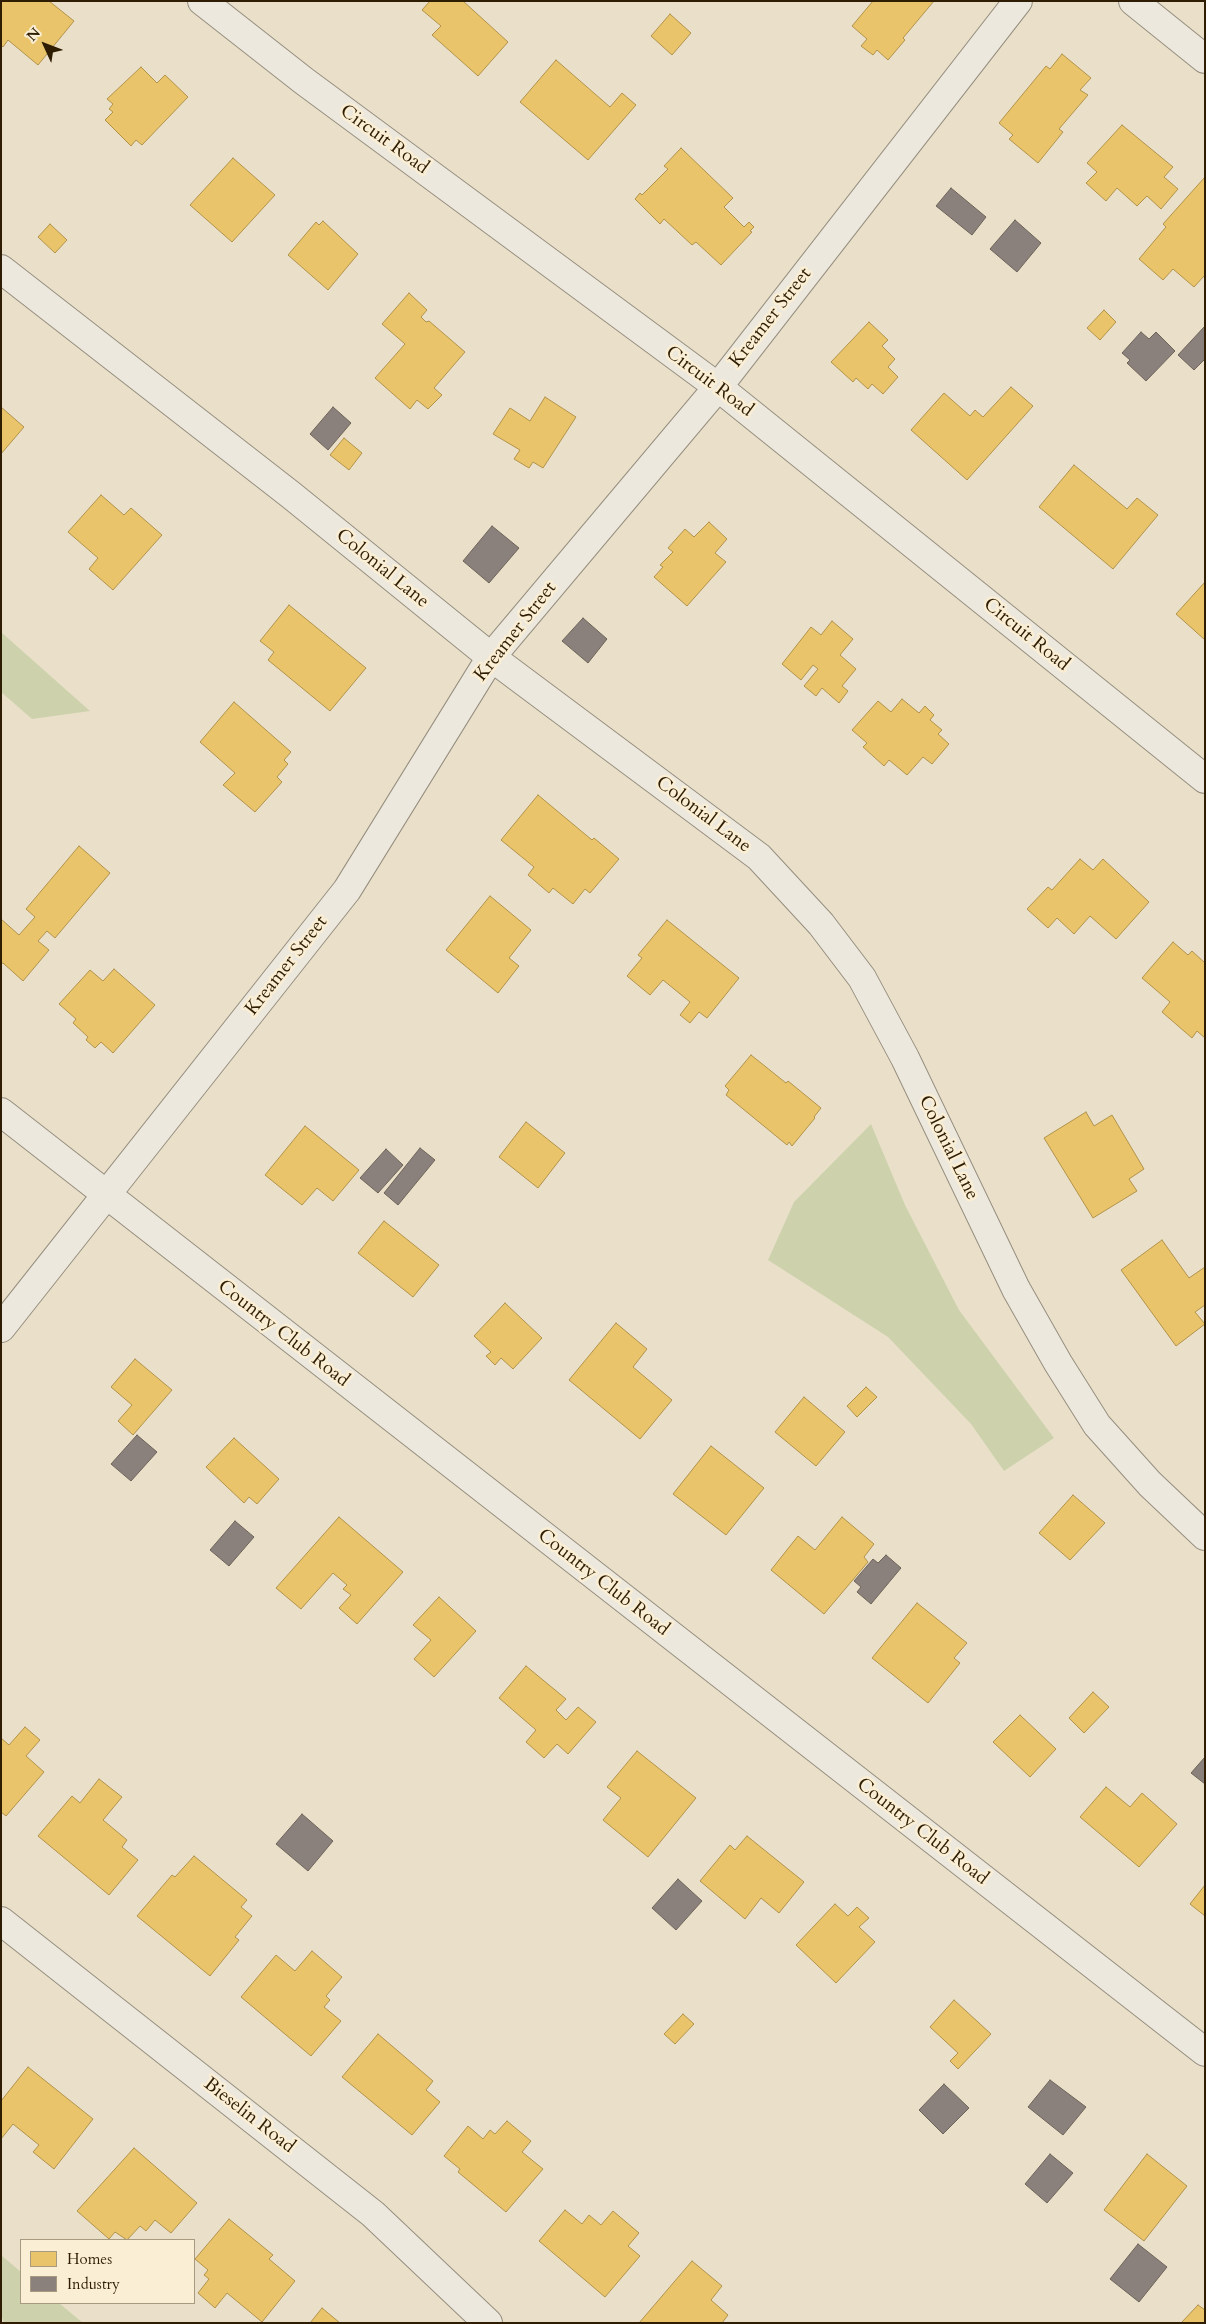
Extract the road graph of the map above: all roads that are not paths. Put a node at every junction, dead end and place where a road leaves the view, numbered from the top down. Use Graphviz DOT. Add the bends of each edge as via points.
graph roads {
  1 [pos="202,1"];
  2 [pos="1018,1"];
  3 [pos="1133,1"];
  4 [pos="1205,59"];
  5 [pos="1,269"];
  6 [pos="718,387"];
  7 [pos="492,658"];
  8 [pos="1205,779"];
  9 [pos="1,1112"];
  10 [pos="106,1195"];
  11 [pos="1,1328"];
  12 [pos="1205,1536"];
  13 [pos="1,1920"];
  14 [pos="1205,2052"];
  15 [pos="488,2323"];
  1 -- 6 [label="street, Circuit Road" via="304,81"];
  2 -- 6 [label="street, Kreamer Street"];
  3 -- 4 [label="street"];
  5 -- 7 [label="street, Colonial Lane" via="291,495"];
  6 -- 7 [label="street, Kreamer Street"];
  6 -- 8 [label="street, Circuit Road"];
  7 -- 10 [label="street, Kreamer Street" via="347,890"];
  7 -- 12 [label="street, Colonial Lane" via="759,857 821,924 862,978 905,1058 1016,1290 1058,1363 1097,1425 1150,1484"];
  9 -- 10 [label="street, Country Club Road"];
  10 -- 11 [label="street, Kreamer Street"];
  10 -- 14 [label="street, Country Club Road"];
  13 -- 15 [label="street, Bieselin Road" via="373,2214"];
}
